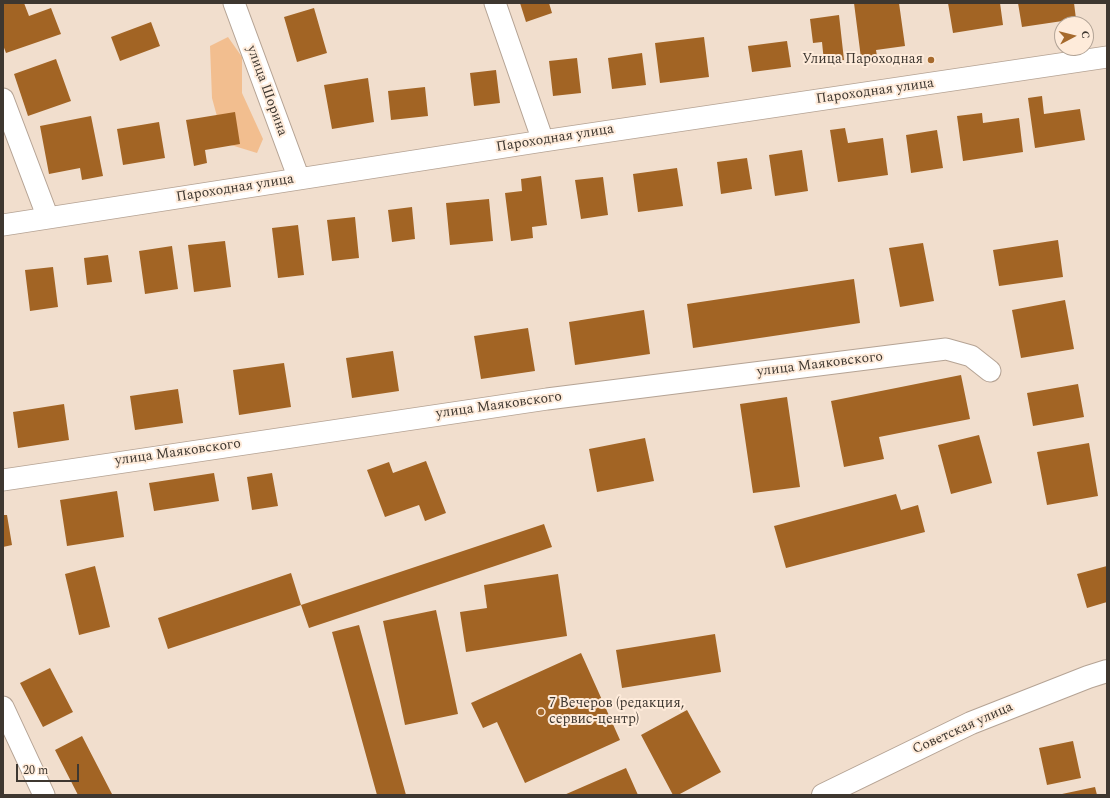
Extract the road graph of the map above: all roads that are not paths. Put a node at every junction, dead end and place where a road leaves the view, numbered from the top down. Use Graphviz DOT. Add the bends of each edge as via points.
graph roads {
  1 [pos="234,3"];
  2 [pos="495,3"];
  3 [pos="1107,57"];
  4 [pos="3,99"];
  5 [pos="543,141"];
  6 [pos="299,179"];
  7 [pos="48,218"];
  8 [pos="3,225"];
  9 [pos="990,371"];
  10 [pos="3,480"];
  11 [pos="1107,672"];
  12 [pos="3,707"];
  13 [pos="44,795"];
  14 [pos="823,795"];
  1 -- 6 [label="street, улица Шорина"];
  2 -- 5 [label="street"];
  3 -- 5 [label="street, Пароходная улица"];
  4 -- 7 [label="street"];
  5 -- 6 [label="street, Пароходная улица"];
  6 -- 7 [label="street, Пароходная улица"];
  7 -- 8 [label="street, Пароходная улица"];
  9 -- 10 [label="street, улица Маяковского" via="971,356 946,349 547,398"];
  11 -- 14 [label="street, Советская улица" via="971,723"];
  12 -- 13 [label="street"];
}
